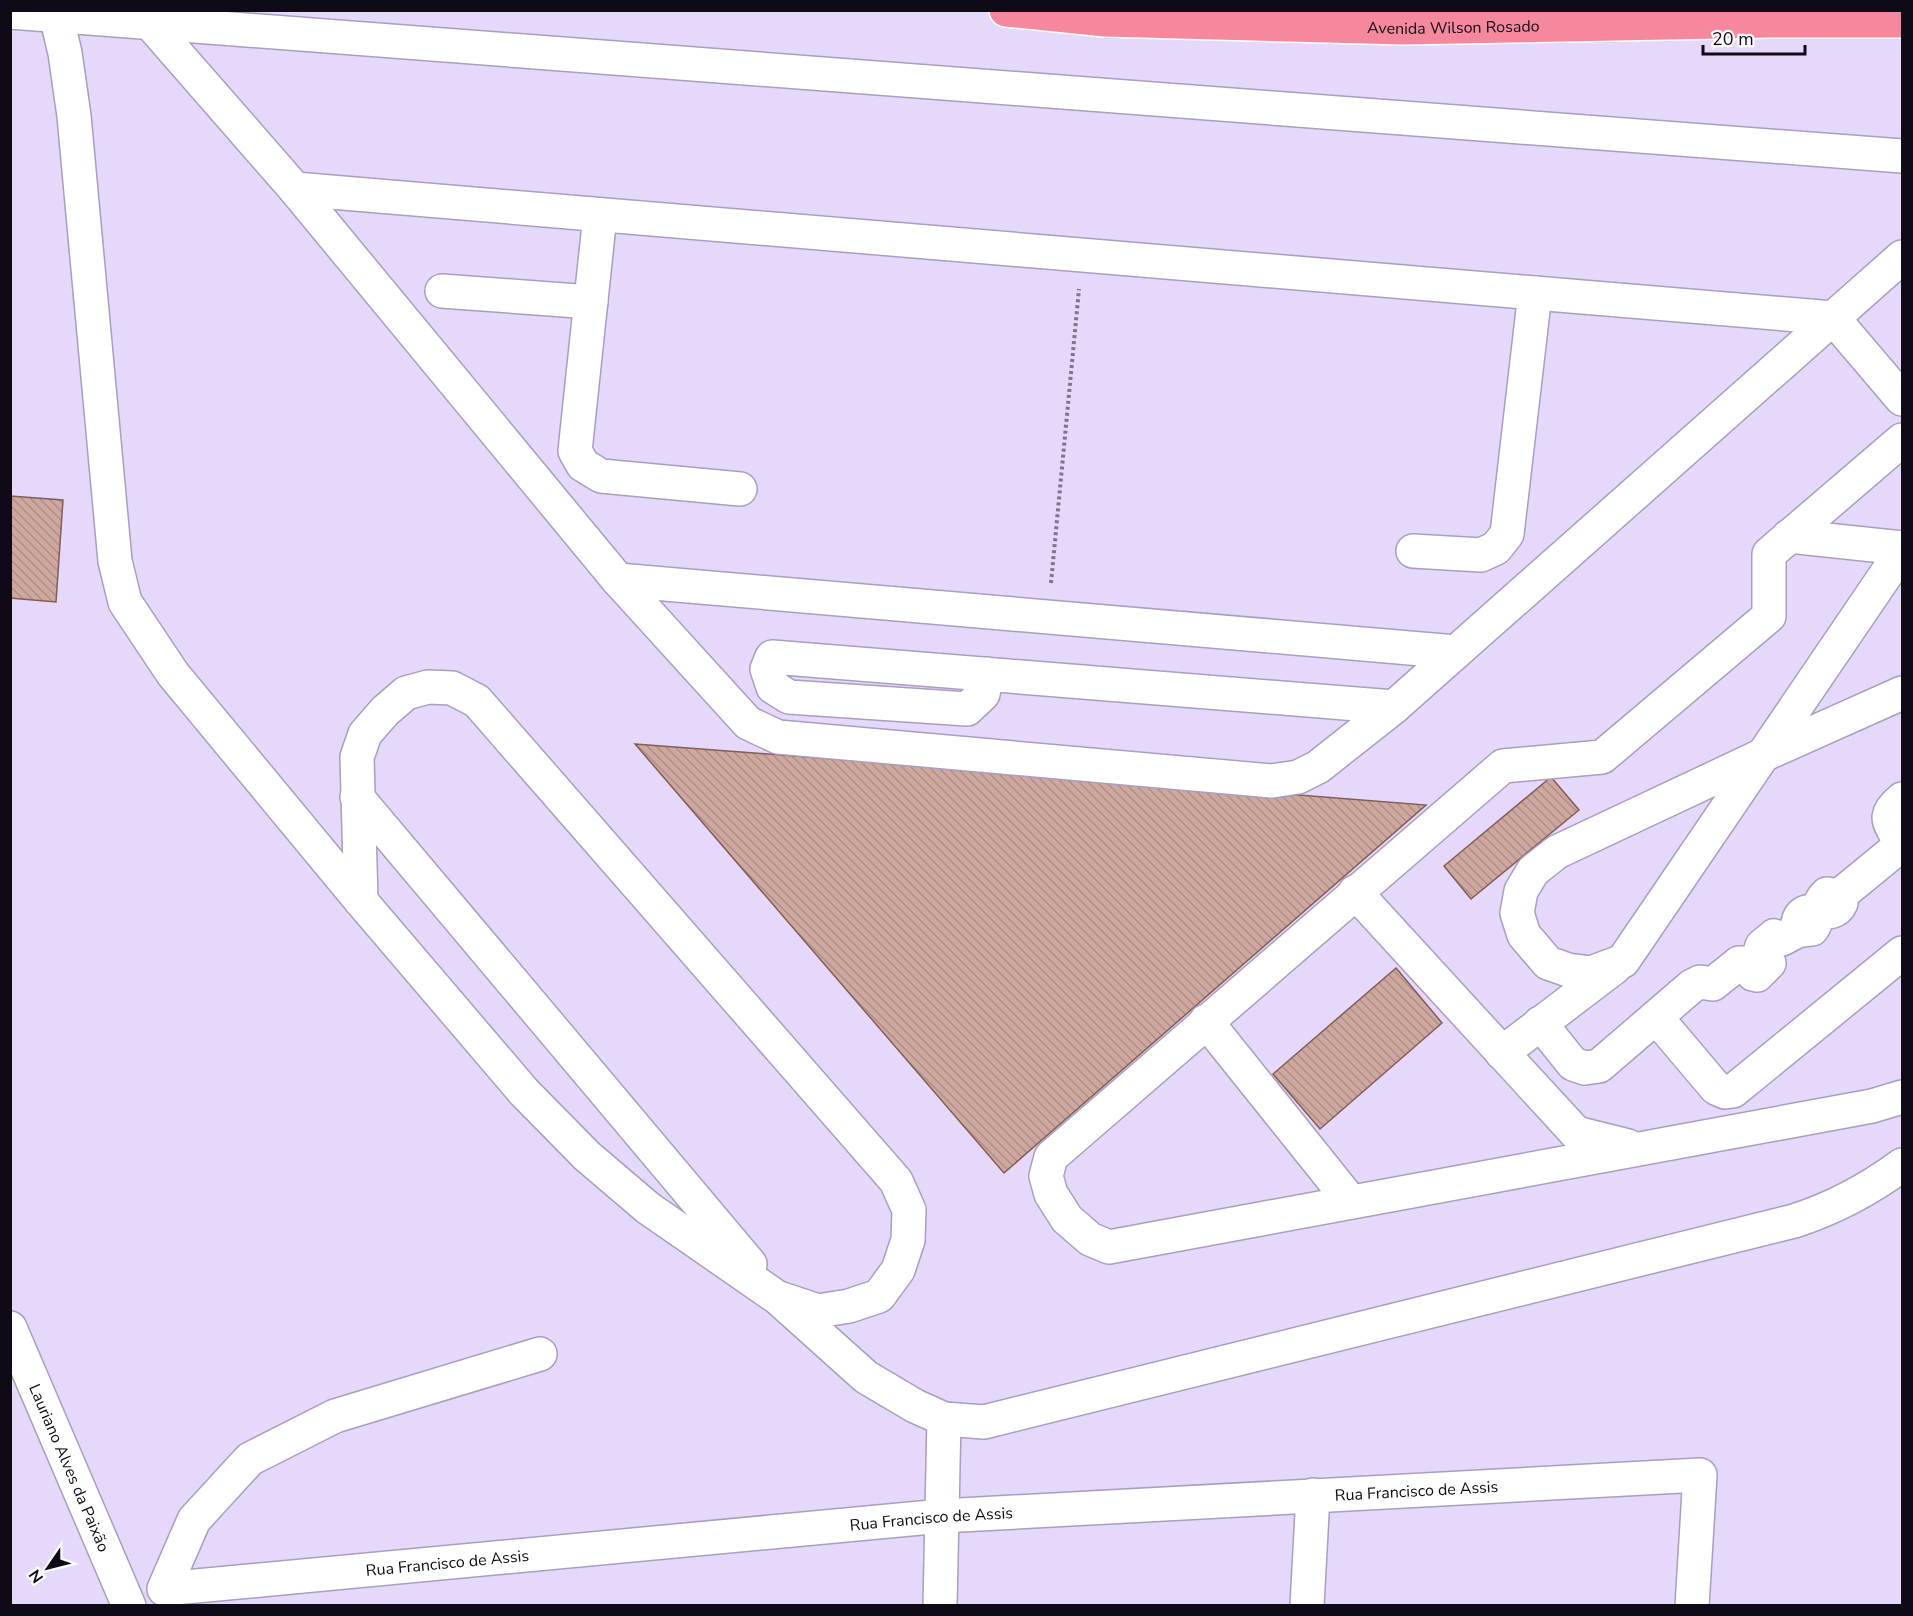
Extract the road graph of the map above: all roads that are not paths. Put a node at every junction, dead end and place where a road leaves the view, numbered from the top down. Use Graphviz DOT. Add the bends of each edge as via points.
graph roads {
  1 [pos="1006,10"];
  2 [pos="10,12"];
  3 [pos="56,15"];
  4 [pos="1096,15"];
  5 [pos="1902,21"];
  6 [pos="150,23"];
  7 [pos="1902,156"];
  8 [pos="295,189"];
  9 [pos="600,214"];
  10 [pos="1902,257"];
  11 [pos="442,291"];
  12 [pos="1534,293"];
  13 [pos="591,302"];
  14 [pos="1833,318"];
  15 [pos="1902,399"];
  16 [pos="1902,440"];
  17 [pos="740,489"];
  18 [pos="1789,536"];
  19 [pos="1902,548"];
  20 [pos="1413,551"];
  21 [pos="1902,556"];
  22 [pos="618,580"];
  23 [pos="1456,652"];
  24 [pos="987,674"];
  25 [pos="1902,693"];
  26 [pos="1394,707"];
  27 [pos="1761,756"];
  28 [pos="357,797"];
  29 [pos="1902,799"];
  30 [pos="1355,892"];
  31 [pos="361,901"];
  32 [pos="1902,953"];
  33 [pos="1623,961"];
  34 [pos="1656,1017"];
  35 [pos="1206,1021"];
  36 [pos="1540,1023"];
  37 [pos="1502,1053"];
  38 [pos="1902,1097"];
  39 [pos="1638,1149"];
  40 [pos="1902,1165"];
  41 [pos="1352,1202"];
  42 [pos="778,1298"];
  43 [pos="10,1328"];
  44 [pos="540,1354"];
  45 [pos="944,1419"];
  46 [pos="1313,1496"];
  47 [pos="942,1516"];
  48 [pos="129,1605"];
  49 [pos="940,1605"];
  50 [pos="1307,1605"];
  51 [pos="1692,1605"];
  1 -- 4 [label="highway, Avenida Wilson Rosado"];
  2 -- 3 [label="street"];
  3 -- 6 [label="street"];
  3 -- 31 [label="street" via="74,116 115,561 125,602 173,674"];
  4 -- 5 [label="highway, Avenida Wilson Rosado" via="1403,28"];
  6 -- 7 [label="street"];
  6 -- 8 [label="street"];
  8 -- 9 [label="street"];
  8 -- 22 [label="street"];
  9 -- 12 [label="street"];
  9 -- 13 [label="street"];
  10 -- 14 [label="street"];
  11 -- 13 [label="street"];
  12 -- 14 [label="street"];
  12 -- 20 [label="street" via="1507,534 1496,548 1480,555"];
  13 -- 17 [label="street" via="575,451 584,465 601,476"];
  14 -- 15 [label="street"];
  14 -- 23 [label="street"];
  16 -- 18 [label="street"];
  18 -- 19 [label="street"];
  18 -- 30 [label="street" via="1769,554 1769,616 1602,757 1503,766"];
  21 -- 27 [label="street"];
  22 -- 23 [label="street"];
  22 -- 26 [label="street" via="748,723 778,737 1272,781 1298,777 1318,767"];
  23 -- 26 [label="street"];
  24 -- 24 [label="street" via="772,657 767,669 773,687 789,697 967,709 983,694"];
  24 -- 26 [label="street"];
  25 -- 27 [label="street"];
  27 -- 33 [label="street"];
  27 -- 33 [label="street" via="1557,852 1533,871 1521,891 1517,913 1524,935 1548,963 1591,973"];
  28 -- 31 [label="street"];
  28 -- 42 [label="street"];
  28 -- 42 [label="street" via="357,757 365,734 406,693 428,687 452,688 477,701 896,1181 909,1210 908,1240 898,1270 879,1296 818,1311"];
  29 -- 34 [label="street" via="1888,818 1897,836 1894,851 1782,939 1774,936 1762,946 1769,963 1757,975 1739,963 1713,984 1700,982 1692,986"];
  30 -- 35 [label="street"];
  30 -- 37 [label="street"];
  31 -- 42 [label="street" via="524,1092 587,1156 648,1208"];
  32 -- 34 [label="street" via="1733,1091 1716,1088"];
  33 -- 36 [label="street"];
  34 -- 36 [label="street" via="1599,1066 1585,1068 1573,1064"];
  35 -- 41 [label="street"];
  35 -- 41 [label="street" via="1051,1157 1046,1176 1050,1194 1066,1219 1090,1239 1109,1247"];
  36 -- 37 [label="street"];
  37 -- 39 [label="street" via="1576,1133"];
  38 -- 39 [label="street" via="1872,1106"];
  39 -- 41 [label="street"];
  40 -- 45 [label="street" via="1828,1210 1794,1221 984,1422"];
  42 -- 45 [label="street" via="866,1377"];
  43 -- 48 [label="street, Lauriano Alves da Paixão"];
  44 -- 47 [label="street, Rua Francisco de Assis" via="335,1416 250,1459 194,1520 164,1589"];
  45 -- 47 [label="street"];
  46 -- 47 [label="street, Rua Francisco de Assis"];
  46 -- 50 [label="street"];
  46 -- 51 [label="street, Rua Francisco de Assis" via="1700,1475"];
  47 -- 49 [label="street"];
}
